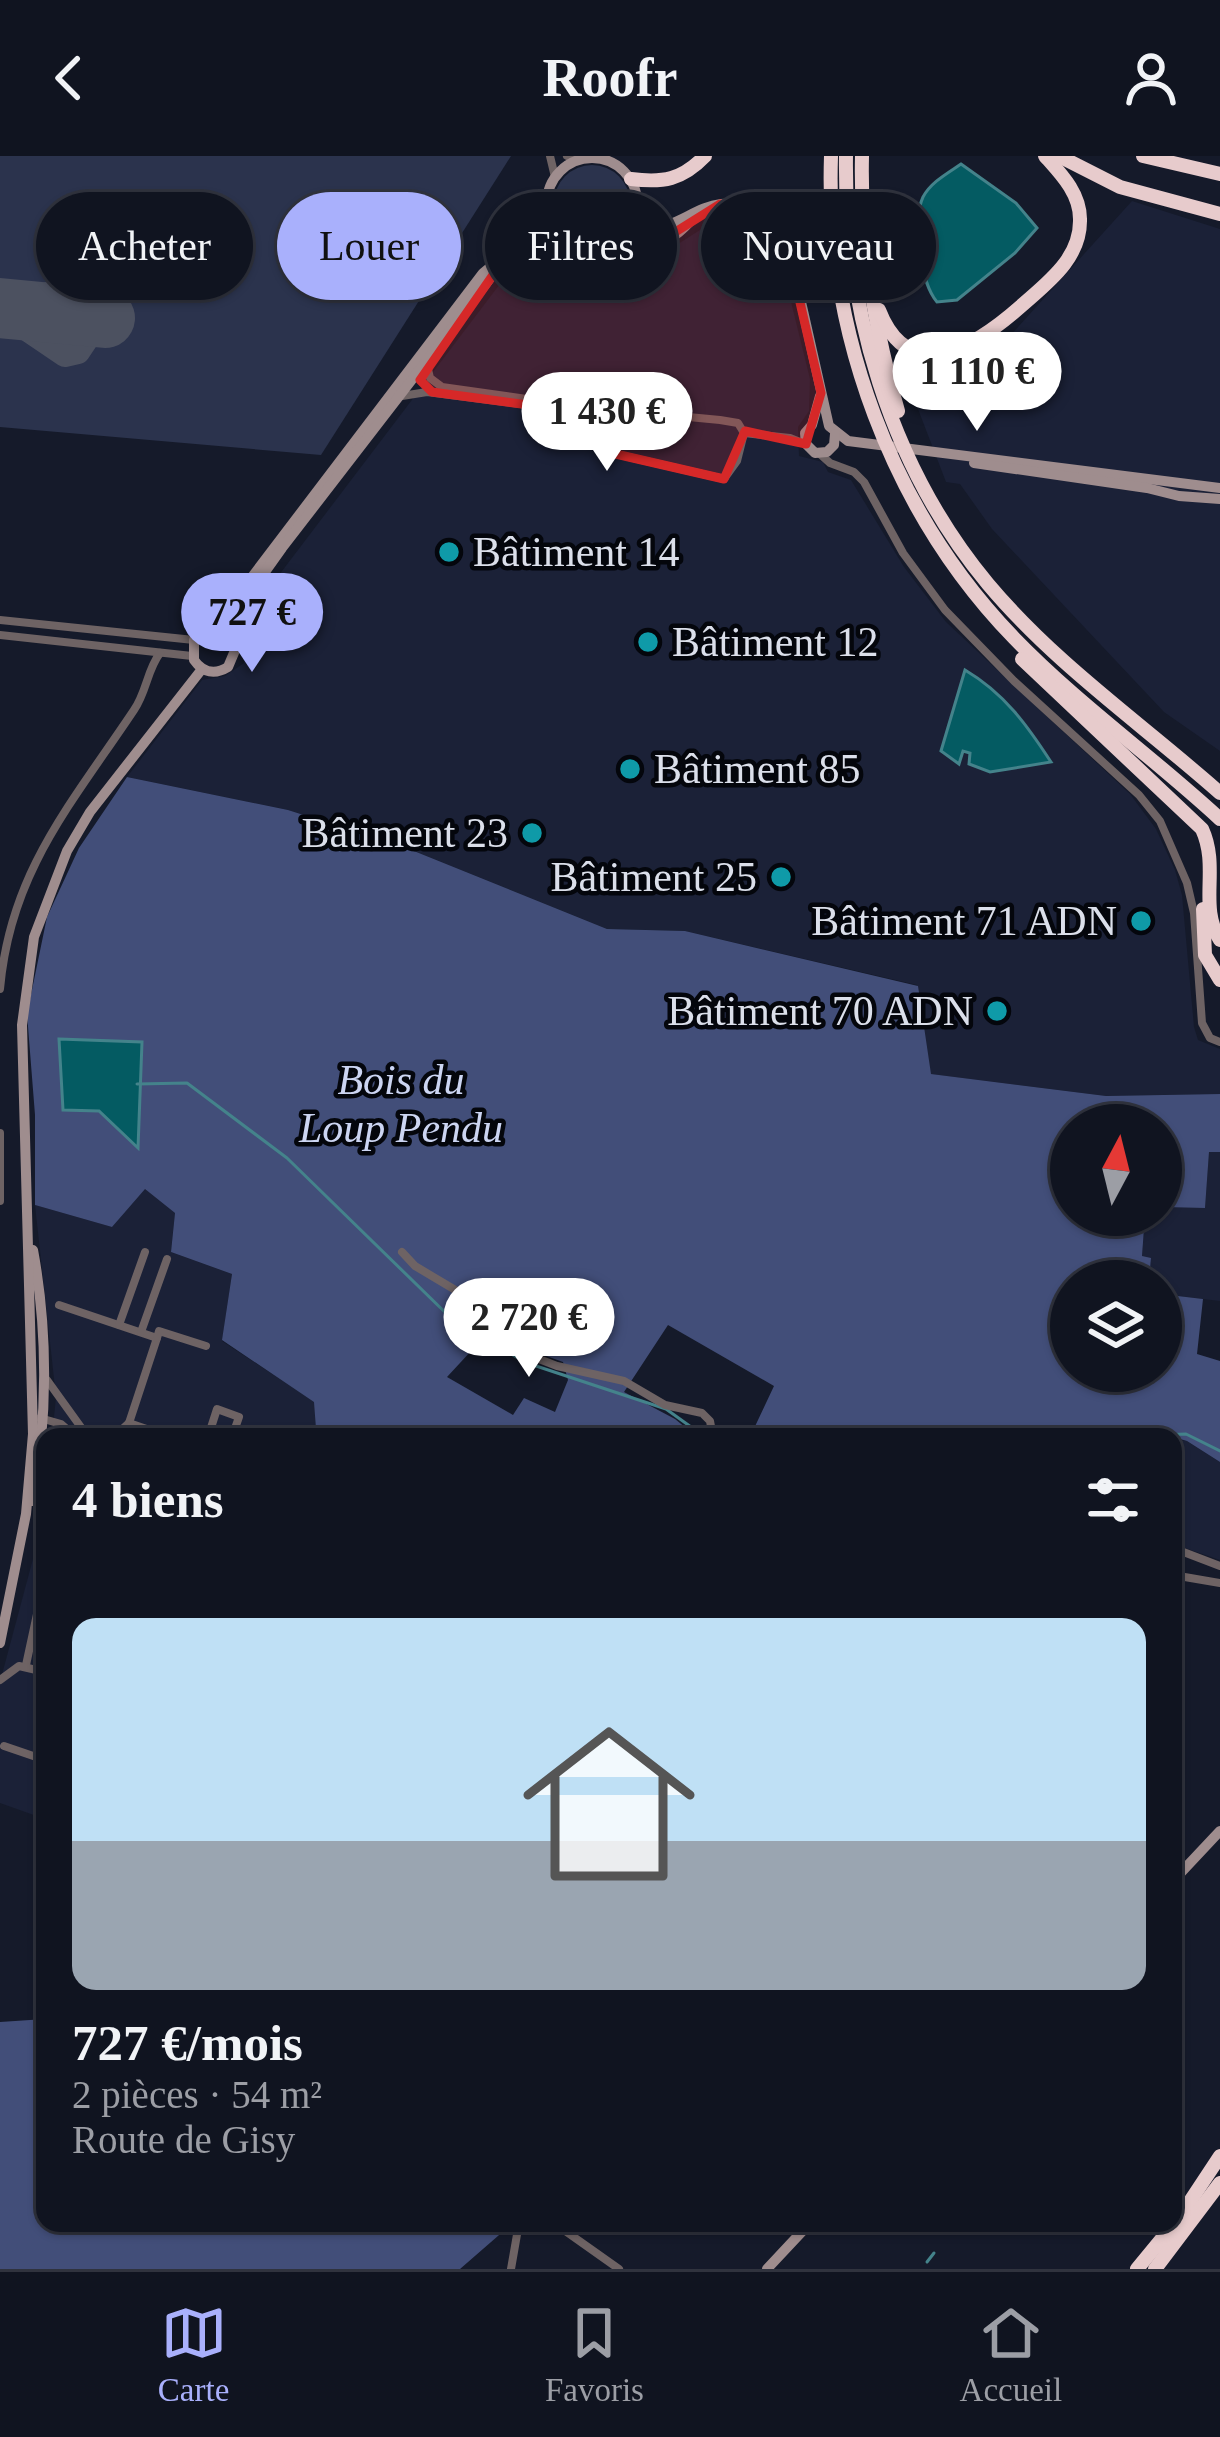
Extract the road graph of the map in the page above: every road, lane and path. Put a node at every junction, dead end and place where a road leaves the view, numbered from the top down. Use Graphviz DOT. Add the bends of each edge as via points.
graph roads {
  1 [pos="550,156"];
  2 [pos="705,156"];
  3 [pos="831,156"];
  4 [pos="846,156"];
  5 [pos="862,156"];
  6 [pos="1045,156"];
  7 [pos="1059,156"];
  8 [pos="1143,156"];
  9 [pos="572,158"];
  10 [pos="1220,174"];
  11 [pos="555,177"];
  12 [pos="631,179"];
  13 [pos="549,192"];
  14 [pos="636,192"];
  15 [pos="864,192"];
  16 [pos="1220,214"];
  17 [pos="696,215"];
  18 [pos="677,223"];
  19 [pos="677,237"];
  20 [pos="485,271"];
  21 [pos="485,285"];
  22 [pos="872,300"];
  23 [pos="877,300"];
  24 [pos="421,367"];
  25 [pos="432,392"];
  26 [pos="821,393"];
  27 [pos="402,396"];
  28 [pos="812,425"];
  29 [pos="744,433"];
  30 [pos="830,441"];
  31 [pos="806,444"];
  32 [pos="942,457"];
  33 [pos="1220,488"];
  34 [pos="1220,499"];
  35 [pos="966,582"];
  36 [pos="0,620"];
  37 [pos="212,628"];
  38 [pos="228,633"];
  39 [pos="0,635"];
  40 [pos="1040,638"];
  41 [pos="194,640"];
  42 [pos="160,652"];
  43 [pos="192,656"];
  44 [pos="202,669"];
  45 [pos="1220,793"];
  46 [pos="1187,812"];
  47 [pos="1220,819"];
  48 [pos="1220,940"];
  49 [pos="1220,980"];
  50 [pos="0,989"];
  51 [pos="1220,1042"];
  52 [pos="0,1133"];
  53 [pos="0,1202"];
  54 [pos="30,1229"];
  55 [pos="145,1252"];
  56 [pos="402,1252"];
  57 [pos="167,1259"];
  58 [pos="59,1305"];
  59 [pos="119,1325"];
  60 [pos="141,1332"];
  61 [pos="157,1338"];
  62 [pos="206,1346"];
  63 [pos="42,1368"];
  64 [pos="67,1410"];
  65 [pos="39,1416"];
  66 [pos="129,1423"];
  67 [pos="37,1428"];
  68 [pos="40,1428"];
  69 [pos="66,1428"];
  70 [pos="81,1428"];
  71 [pos="124,1428"];
  72 [pos="144,1428"];
  73 [pos="211,1428"];
  74 [pos="235,1428"];
  75 [pos="711,1428"];
  76 [pos="36,1439"];
  77 [pos="36,1480"];
  78 [pos="26,1514"];
  79 [pos="1182,1551"];
  80 [pos="1220,1566"];
  81 [pos="1182,1577"];
  82 [pos="1220,1583"];
  83 [pos="36,1619"];
  84 [pos="0,1643"];
  85 [pos="26,1665"];
  86 [pos="36,1669"];
  87 [pos="0,1680"];
  88 [pos="4,1746"];
  89 [pos="36,1757"];
  90 [pos="1220,1831"];
  91 [pos="1182,1871"];
  92 [pos="1220,2156"];
  93 [pos="1220,2183"];
  94 [pos="1182,2213"];
  95 [pos="517,2232"];
  96 [pos="567,2232"];
  97 [pos="802,2232"];
  98 [pos="1167,2232"];
  99 [pos="511,2269"];
  100 [pos="619,2269"];
  101 [pos="767,2269"];
  102 [pos="1137,2269"];
  103 [pos="1155,2269"];
  1 -- 11 [label="street"];
  2 -- 12 [label="highway" via="667,181"];
  3 -- 35 [label="highway" via="837,272 864,386 910,494"];
  4 -- 40 [label="highway" via="855,285 894,424 968,557"];
  5 -- 15 [label="highway"];
  6 -- 23 [label="highway" via="1077,200 1075,248 1055,276 981,340 943,354 922,352 904,344"];
  7 -- 16 [label="highway" via="1120,187"];
  8 -- 10 [label="highway"];
  9 -- 11 [label="street"];
  9 -- 12 [label="street" via="605,160"];
  11 -- 13 [label="street"];
  12 -- 14 [label="street"];
  17 -- 18 [label="street"];
  17 -- 19 [label="street"];
  17 -- 26 [label="street" via="734,206 764,219 786,242"];
  20 -- 24 [label="street"];
  21 -- 24 [label="street"];
  22 -- 40 [label="highway" via="900,419 956,525"];
  24 -- 25 [label="street"];
  24 -- 27 [label="street"];
  24 -- 29 [label="street" via="442,387 720,420"];
  24 -- 37 [label="street"];
  25 -- 27 [label="street"];
  25 -- 29 [label="street" via="573,411 607,452 724,479"];
  26 -- 28 [label="street"];
  26 -- 30 [label="street"];
  27 -- 38 [label="street" via="282,548"];
  28 -- 30 [label="street"];
  28 -- 31 [label="street"];
  29 -- 31 [label="street"];
  30 -- 31 [label="street"];
  30 -- 32 [label="street"];
  30 -- 51 [label="street" via="944,610 1160,820 1194,913 1202,1023"];
  32 -- 33 [label="street"];
  32 -- 34 [label="street"];
  35 -- 46 [label="highway" via="1049,687"];
  35 -- 47 [label="highway" via="1034,658"];
  36 -- 41 [label="street"];
  37 -- 38 [label="street"];
  37 -- 41 [label="street"];
  38 -- 44 [label="street" via="233,662 222,671"];
  39 -- 42 [label="street"];
  40 -- 45 [label="highway"];
  41 -- 43 [label="street"];
  42 -- 43 [label="street"];
  42 -- 50 [label="street" via="136,707 33,864 7,938"];
  43 -- 44 [label="street"];
  44 -- 54 [label="street" via="90,812 34,937 22,1025"];
  46 -- 48 [label="highway" via="1212,848 1211,920"];
  46 -- 49 [label="highway" via="1205,860 1205,955"];
  52 -- 53 [label="street"];
  54 -- 63 [label="street"];
  54 -- 65 [label="street"];
  55 -- 59 [label="street"];
  56 -- 75 [label="street" via="526,1354 702,1412"];
  57 -- 60 [label="street"];
  58 -- 59 [label="street"];
  59 -- 60 [label="street"];
  60 -- 61 [label="street"];
  61 -- 62 [label="street" via="159,1331"];
  61 -- 66 [label="street"];
  63 -- 64 [label="street"];
  63 -- 65 [label="street"];
  64 -- 65 [label="street"];
  64 -- 70 [label="street"];
  65 -- 67 [label="street"];
  65 -- 68 [label="street"];
  65 -- 69 [label="street"];
  66 -- 71 [label="street"];
  66 -- 72 [label="street"];
  73 -- 74 [label="street" via="218,1409 239,1417"];
  76 -- 78 [label="street"];
  77 -- 78 [label="street"];
  78 -- 84 [label="street"];
  79 -- 80 [label="street"];
  81 -- 82 [label="street"];
  83 -- 85 [label="street"];
  85 -- 86 [label="street"];
  85 -- 87 [label="street"];
  88 -- 89 [label="street"];
  90 -- 91 [label="street"];
  92 -- 94 [label="highway"];
  93 -- 103 [label="highway"];
  95 -- 99 [label="street"];
  96 -- 100 [label="street"];
  97 -- 101 [label="street"];
  98 -- 102 [label="highway"];
}
